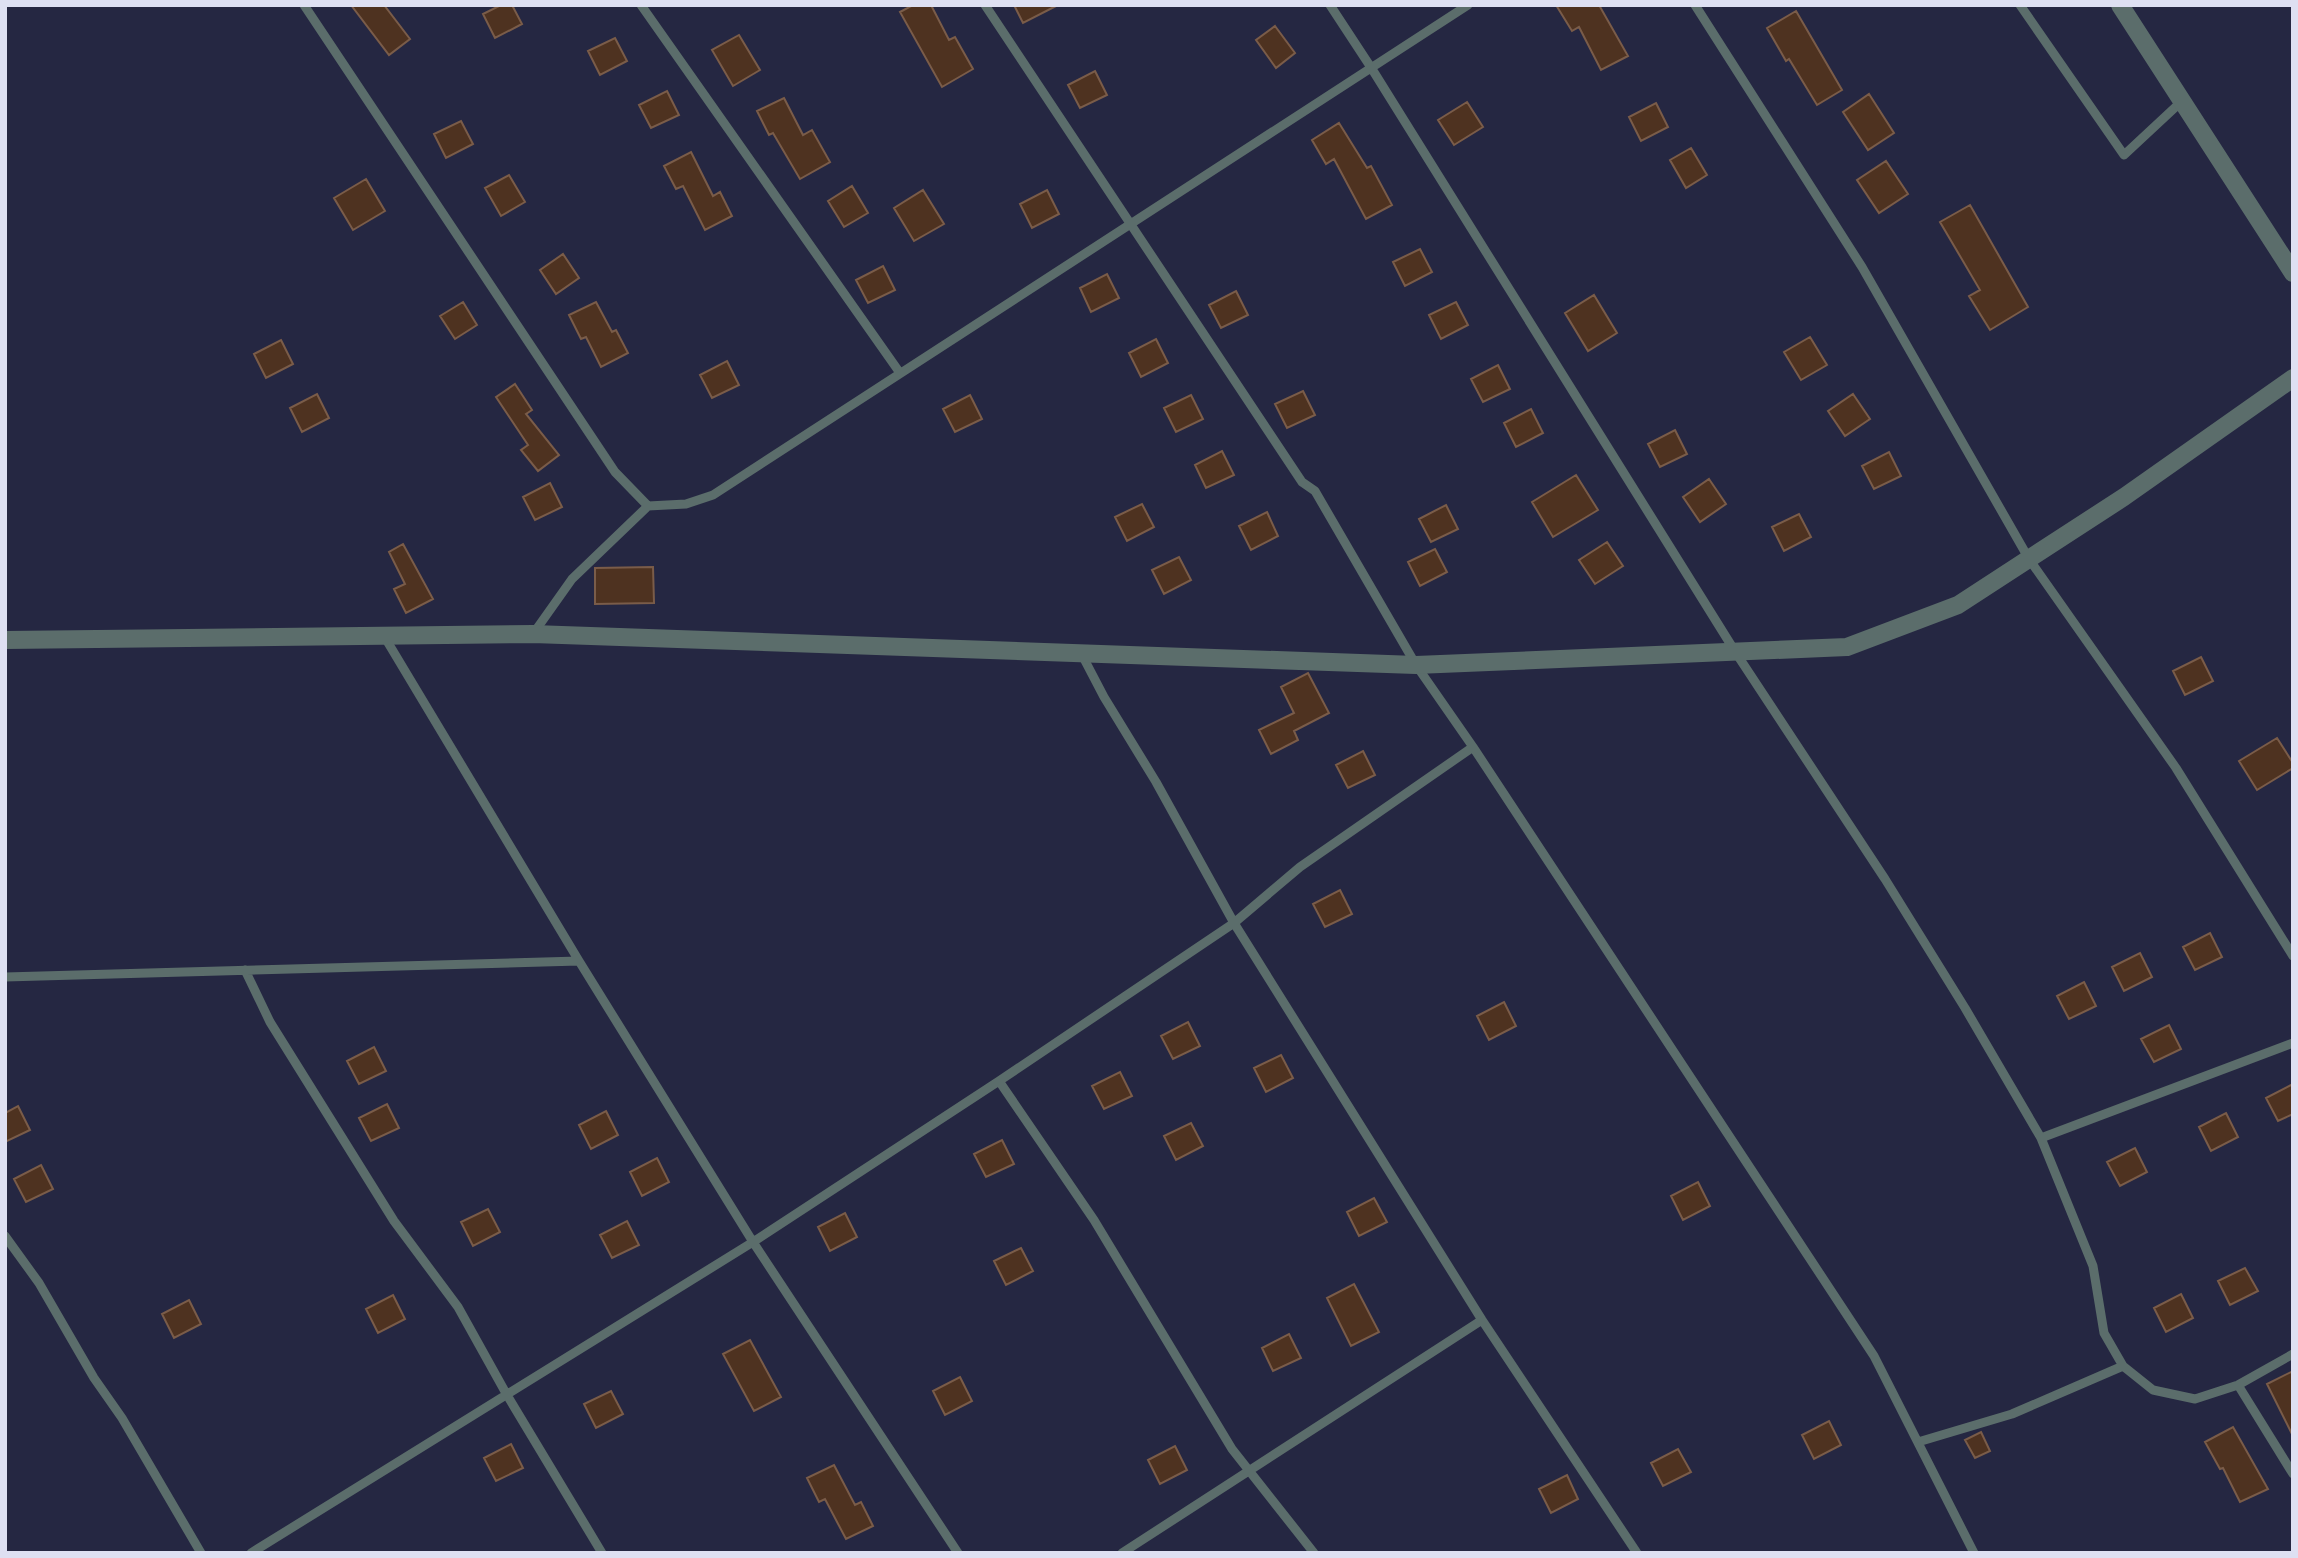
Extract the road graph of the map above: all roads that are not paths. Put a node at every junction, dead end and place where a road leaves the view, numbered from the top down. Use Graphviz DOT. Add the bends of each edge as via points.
graph roads {
  1 [pos="304,5"];
  2 [pos="641,5"];
  3 [pos="985,5"];
  4 [pos="1330,5"];
  5 [pos="1468,5"];
  6 [pos="1695,5"];
  7 [pos="2020,5"];
  8 [pos="2120,5"];
  9 [pos="1372,69"];
  10 [pos="2182,101"];
  11 [pos="1130,225"];
  12 [pos="2293,273"];
  13 [pos="900,373"];
  14 [pos="2293,378"];
  15 [pos="648,506"];
  16 [pos="2029,559"];
  17 [pos="533,634"];
  18 [pos="384,636"];
  19 [pos="5,640"];
  20 [pos="1081,652"];
  21 [pos="1736,653"];
  22 [pos="1416,665"];
  23 [pos="1473,747"];
  24 [pos="1234,923"];
  25 [pos="2293,956"];
  26 [pos="579,961"];
  27 [pos="245,970"];
  28 [pos="5,977"];
  29 [pos="2293,1043"];
  30 [pos="999,1081"];
  31 [pos="2041,1138"];
  32 [pos="5,1236"];
  33 [pos="753,1242"];
  34 [pos="1482,1320"];
  35 [pos="2293,1354"];
  36 [pos="2123,1366"];
  37 [pos="2238,1385"];
  38 [pos="507,1395"];
  39 [pos="1918,1443"];
  40 [pos="1249,1470"];
  41 [pos="2293,1474"];
  42 [pos="201,1553"];
  43 [pos="251,1553"];
  44 [pos="602,1553"];
  45 [pos="958,1553"];
  46 [pos="1122,1553"];
  47 [pos="1314,1553"];
  48 [pos="1637,1553"];
  49 [pos="1974,1553"];
  1 -- 15 [label="lane" via="615,472"];
  2 -- 13 [label="lane"];
  3 -- 11 [label="lane"];
  4 -- 9 [label="lane"];
  5 -- 9 [label="lane"];
  6 -- 16 [label="lane" via="1862,267"];
  7 -- 10 [label="lane" via="2124,155"];
  8 -- 10 [label="street"];
  9 -- 11 [label="lane"];
  9 -- 21 [label="lane"];
  10 -- 12 [label="street"];
  11 -- 13 [label="lane"];
  11 -- 22 [label="lane" via="1302,482 1315,491"];
  13 -- 15 [label="lane" via="713,495 686,504"];
  14 -- 16 [label="street"];
  15 -- 17 [label="lane" via="572,579"];
  16 -- 21 [label="street" via="1958,605 1847,647"];
  16 -- 25 [label="lane" via="2176,768"];
  17 -- 18 [label="street"];
  17 -- 20 [label="street"];
  18 -- 19 [label="street"];
  18 -- 26 [label="lane"];
  20 -- 22 [label="street"];
  20 -- 24 [label="lane"];
  21 -- 22 [label="street"];
  21 -- 31 [label="lane" via="1885,879"];
  22 -- 23 [label="lane"];
  23 -- 24 [label="lane" via="1300,867"];
  23 -- 39 [label="lane" via="1874,1356"];
  24 -- 30 [label="lane"];
  24 -- 34 [label="lane"];
  26 -- 27 [label="lane"];
  26 -- 33 [label="lane"];
  27 -- 28 [label="lane"];
  27 -- 38 [label="lane" via="270,1022 394,1221 458,1307"];
  29 -- 31 [label="lane"];
  30 -- 33 [label="lane"];
  30 -- 40 [label="lane" via="1094,1220"];
  31 -- 36 [label="lane" via="2093,1266 2104,1332"];
  32 -- 42 [label="lane" via="39,1283"];
  33 -- 38 [label="lane"];
  33 -- 45 [label="lane"];
  34 -- 40 [label="lane"];
  34 -- 48 [label="lane"];
  35 -- 37 [label="lane"];
  36 -- 37 [label="lane" via="2153,1390 2195,1399"];
  36 -- 39 [label="lane" via="2011,1414"];
  37 -- 41 [label="lane"];
  38 -- 43 [label="lane"];
  38 -- 44 [label="lane"];
  39 -- 49 [label="lane"];
  40 -- 46 [label="lane"];
  40 -- 47 [label="lane"];
}
